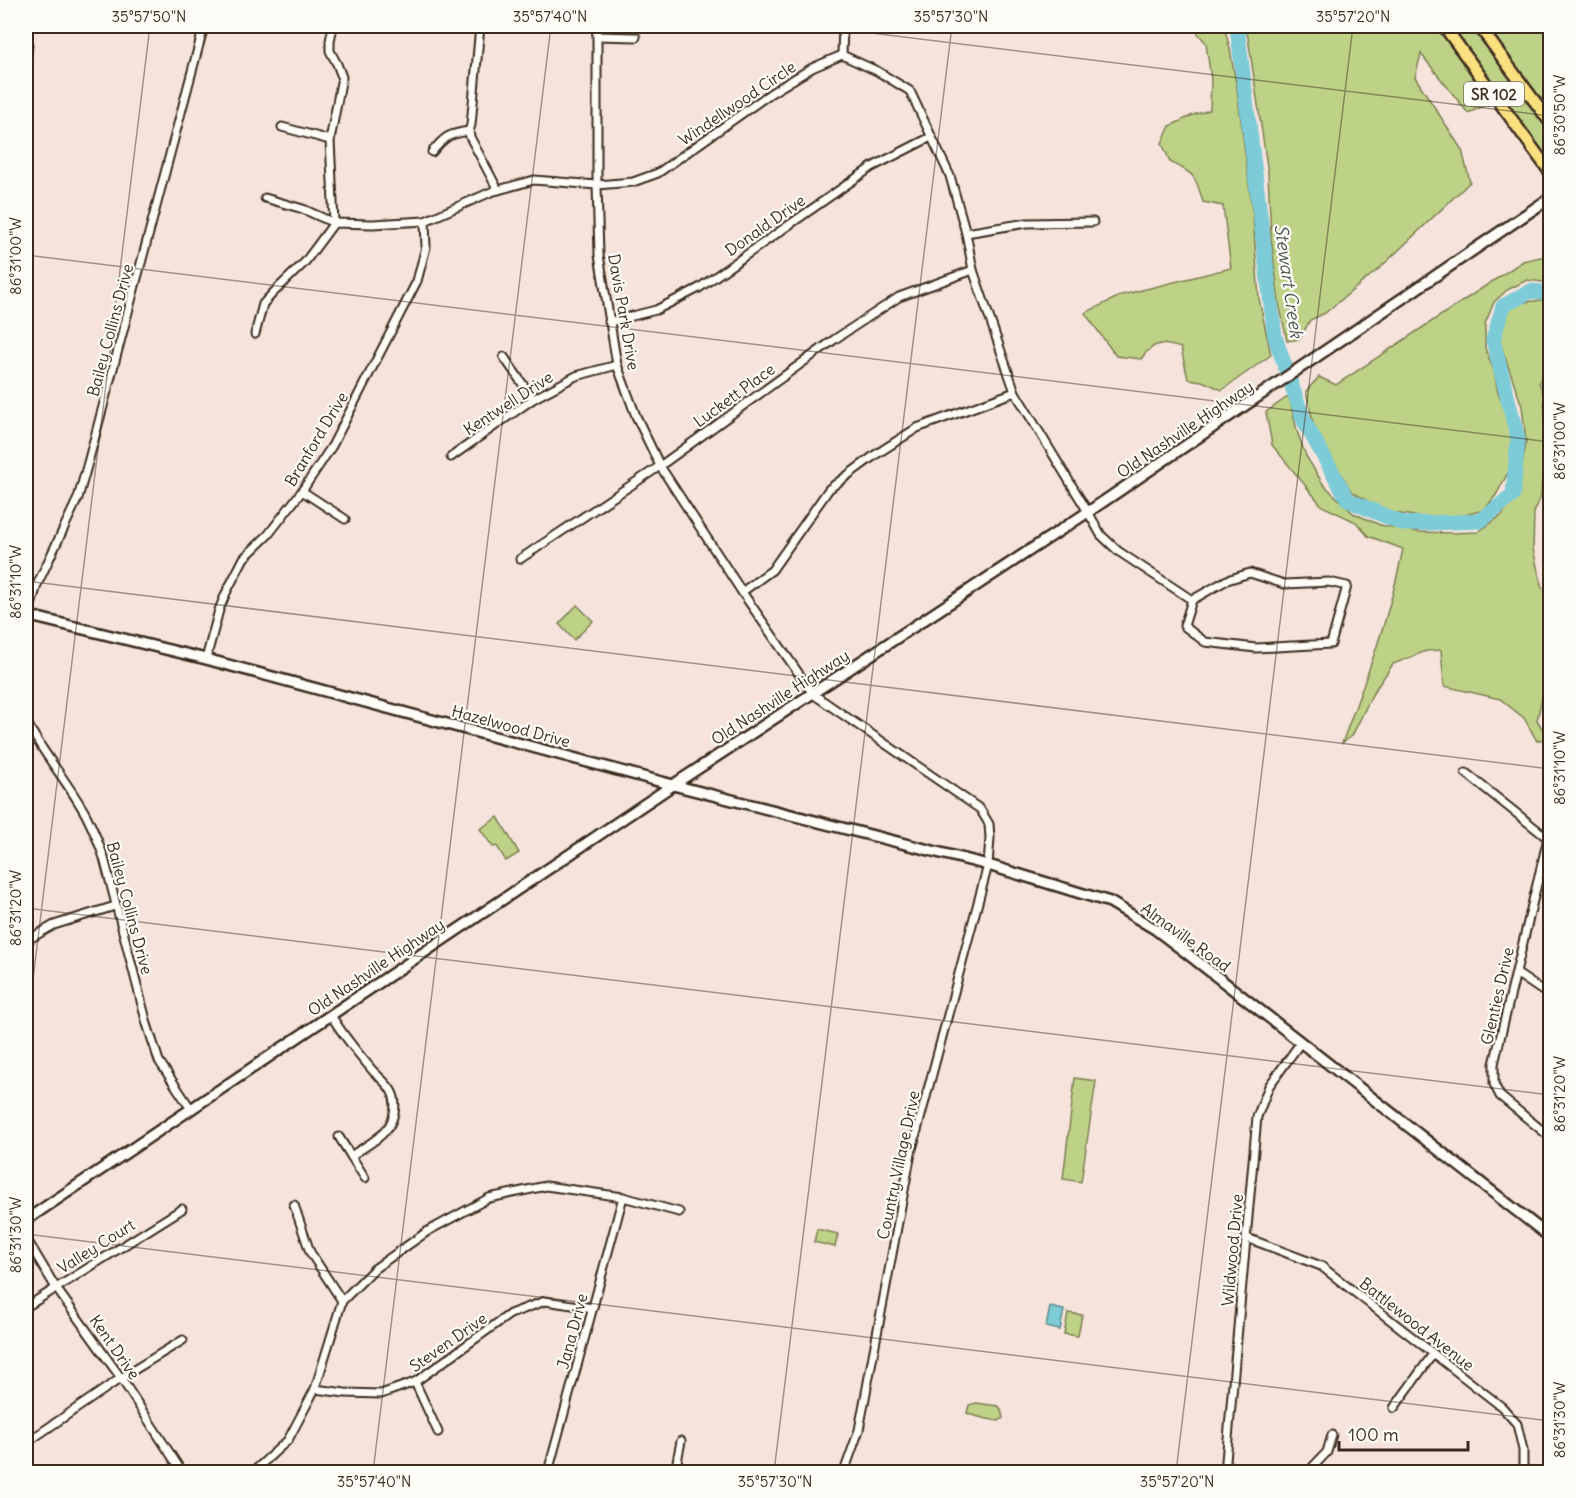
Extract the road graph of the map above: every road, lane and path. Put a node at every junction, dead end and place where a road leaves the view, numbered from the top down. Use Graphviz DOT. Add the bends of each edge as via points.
graph roads {
  1 [pos="27,26"];
  2 [pos="204,26"];
  3 [pos="333,26"];
  4 [pos="480,26"];
  5 [pos="596,26"];
  6 [pos="843,26"];
  7 [pos="1444,26"];
  8 [pos="1479,26"];
  9 [pos="1486,26"];
  10 [pos="597,36"];
  11 [pos="636,37"];
  12 [pos="842,55"];
  13 [pos="26,65"];
  14 [pos="1522,84"];
  15 [pos="1551,122"];
  16 [pos="282,127"];
  17 [pos="469,131"];
  18 [pos="931,137"];
  19 [pos="330,140"];
  20 [pos="432,152"];
  21 [pos="1547,167"];
  22 [pos="597,185"];
  23 [pos="498,190"];
  24 [pos="265,198"];
  25 [pos="1551,198"];
  26 [pos="425,221"];
  27 [pos="1093,222"];
  28 [pos="334,223"];
  29 [pos="966,233"];
  30 [pos="973,270"];
  31 [pos="609,322"];
  32 [pos="255,334"];
  33 [pos="504,357"];
  34 [pos="617,365"];
  35 [pos="1015,392"];
  36 [pos="533,399"];
  37 [pos="451,457"];
  38 [pos="660,466"];
  39 [pos="302,491"];
  40 [pos="1089,512"];
  41 [pos="345,519"];
  42 [pos="520,559"];
  43 [pos="742,592"];
  44 [pos="1192,600"];
  45 [pos="27,615"];
  46 [pos="26,636"];
  47 [pos="206,659"];
  48 [pos="813,694"];
  49 [pos="26,721"];
  50 [pos="1466,773"];
  51 [pos="673,785"];
  52 [pos="1549,839"];
  53 [pos="988,865"];
  54 [pos="115,906"];
  55 [pos="26,941"];
  56 [pos="1516,973"];
  57 [pos="1551,996"];
  58 [pos="331,1016"];
  59 [pos="1301,1042"];
  60 [pos="191,1109"];
  61 [pos="339,1137"];
  62 [pos="1551,1137"];
  63 [pos="351,1155"];
  64 [pos="365,1178"];
  65 [pos="623,1197"];
  66 [pos="294,1205"];
  67 [pos="182,1209"];
  68 [pos="679,1212"];
  69 [pos="26,1220"];
  70 [pos="1551,1237"];
  71 [pos="26,1238"];
  72 [pos="1247,1238"];
  73 [pos="56,1287"];
  74 [pos="342,1301"];
  75 [pos="26,1307"];
  76 [pos="593,1308"];
  77 [pos="183,1340"];
  78 [pos="1433,1354"];
  79 [pos="121,1378"];
  80 [pos="415,1382"];
  81 [pos="315,1389"];
  82 [pos="1394,1408"];
  83 [pos="438,1432"];
  84 [pos="1332,1435"];
  85 [pos="681,1441"];
  86 [pos="26,1443"];
  87 [pos="1523,1471"];
  88 [pos="182,1473"];
  89 [pos="253,1473"];
  90 [pos="548,1473"];
  91 [pos="675,1473"];
  92 [pos="844,1473"];
  93 [pos="1225,1473"];
  94 [pos="1308,1473"];
  95 [pos="1534,1473"];
  1 -- 13 [label="street"];
  2 -- 45 [label="street, Bailey Collins Drive" via="78,498"];
  3 -- 19 [label="street" via="330,51 342,78"];
  4 -- 17 [label="street"];
  5 -- 10 [label="street, Davis Park Drive"];
  6 -- 12 [label="street"];
  7 -- 21 [label="main road, SR 102"];
  8 -- 14 [label="main road, SR 102"];
  9 -- 14 [label="main road" via="1512,61"];
  10 -- 11 [label="street"];
  10 -- 22 [label="street, Davis Park Drive"];
  12 -- 18 [label="street" via="910,91"];
  12 -- 22 [label="street, Windellwood Circle" via="771,93 658,173 633,182"];
  14 -- 15 [label="main road, SR 102"];
  16 -- 19 [label="street"];
  17 -- 20 [label="street" via="445,137"];
  17 -- 23 [label="street" via="473,146"];
  18 -- 29 [label="street" via="950,176"];
  18 -- 31 [label="street, Donald Drive" via="872,167 699,288 656,310"];
  19 -- 28 [label="street"];
  22 -- 23 [label="street, Windellwood Circle" via="534,180"];
  22 -- 31 [label="street, Davis Park Drive" via="598,255"];
  23 -- 26 [label="street, Windellwood Circle"];
  24 -- 28 [label="street"];
  25 -- 40 [label="main road, Old Nashville Highway"];
  26 -- 28 [label="street, Windellwood Circle"];
  26 -- 39 [label="street, Branford Drive" via="426,247 417,281 332,446"];
  27 -- 29 [label="street" via="1027,223"];
  28 -- 32 [label="street" via="305,262 263,304"];
  29 -- 30 [label="street"];
  30 -- 35 [label="street"];
  30 -- 38 [label="street, Luckett Place" via="899,297"];
  31 -- 34 [label="street, Davis Park Drive"];
  33 -- 36 [label="street"];
  34 -- 36 [label="street, Kentwell Drive" via="576,376"];
  34 -- 38 [label="street, Davis Park Drive"];
  35 -- 40 [label="street"];
  35 -- 43 [label="street" via="917,428 838,482 772,570"];
  36 -- 37 [label="street, Kentwell Drive"];
  38 -- 42 [label="street, Luckett Place"];
  38 -- 43 [label="street, Davis Park Drive"];
  39 -- 41 [label="street"];
  39 -- 47 [label="street, Branford Drive" via="268,535 244,558 219,610"];
  40 -- 44 [label="street" via="1101,535 1118,551"];
  40 -- 48 [label="main road, Old Nashville Highway"];
  43 -- 48 [label="street, Davis Park Drive"];
  44 -- 44 [label="street" via="1184,626 1205,642 1256,648 1331,644 1347,585 1284,584 1250,573 1227,580"];
  45 -- 46 [label="street, Bailey Collins Drive"];
  45 -- 47 [label="main road, Hazelwood Drive"];
  47 -- 51 [label="main road, Hazelwood Drive"];
  48 -- 51 [label="main road, Old Nashville Highway"];
  48 -- 53 [label="street" via="980,809 990,838"];
  49 -- 54 [label="street, Bailey Collins Drive" via="96,836"];
  50 -- 52 [label="street"];
  51 -- 53 [label="main road, Hazelwood Drive"];
  51 -- 58 [label="main road, Old Nashville Highway"];
  52 -- 56 [label="street, Glenties Drive"];
  53 -- 59 [label="main road, Almaville Road" via="1110,902 1155,929"];
  53 -- 92 [label="street, Country Village Drive" via="911,1153 859,1430"];
  54 -- 55 [label="street" via="54,925"];
  54 -- 60 [label="street, Bailey Collins Drive" via="159,1061"];
  56 -- 57 [label="street"];
  56 -- 62 [label="street, Glenties Drive" via="1494,1064 1494,1084 1500,1096"];
  58 -- 60 [label="main road, Old Nashville Highway"];
  58 -- 63 [label="street" via="392,1092 395,1102 395,1111 384,1133"];
  59 -- 70 [label="main road, Almaville Road"];
  59 -- 72 [label="street, Wildwood Drive" via="1269,1086 1257,1117"];
  60 -- 69 [label="main road, Old Nashville Highway"];
  61 -- 63 [label="street"];
  63 -- 64 [label="street"];
  65 -- 68 [label="street"];
  65 -- 74 [label="street" via="546,1186 489,1198 428,1231 374,1269"];
  65 -- 76 [label="street, Jana Drive"];
  66 -- 74 [label="street" via="310,1252"];
  67 -- 73 [label="street, Valley Court"];
  71 -- 73 [label="street, Kent Drive"];
  72 -- 78 [label="street, Battlewood Avenue" via="1320,1266"];
  72 -- 93 [label="street, Wildwood Drive"];
  73 -- 75 [label="street, Valley Court"];
  73 -- 79 [label="street, Kent Drive"];
  74 -- 81 [label="street"];
  76 -- 80 [label="street, Steven Drive" via="545,1301 510,1314"];
  76 -- 90 [label="street, Jana Drive"];
  77 -- 79 [label="street"];
  78 -- 82 [label="street"];
  78 -- 87 [label="street, Battlewood Avenue" via="1502,1407 1517,1424"];
  79 -- 86 [label="street"];
  79 -- 88 [label="street, Kent Drive"];
  80 -- 81 [label="street, Steven Drive" via="381,1394"];
  80 -- 83 [label="street"];
  81 -- 89 [label="street" via="288,1440"];
  84 -- 94 [label="street" via="1327,1452"];
  85 -- 91 [label="street"];
  87 -- 95 [label="street"];
}
